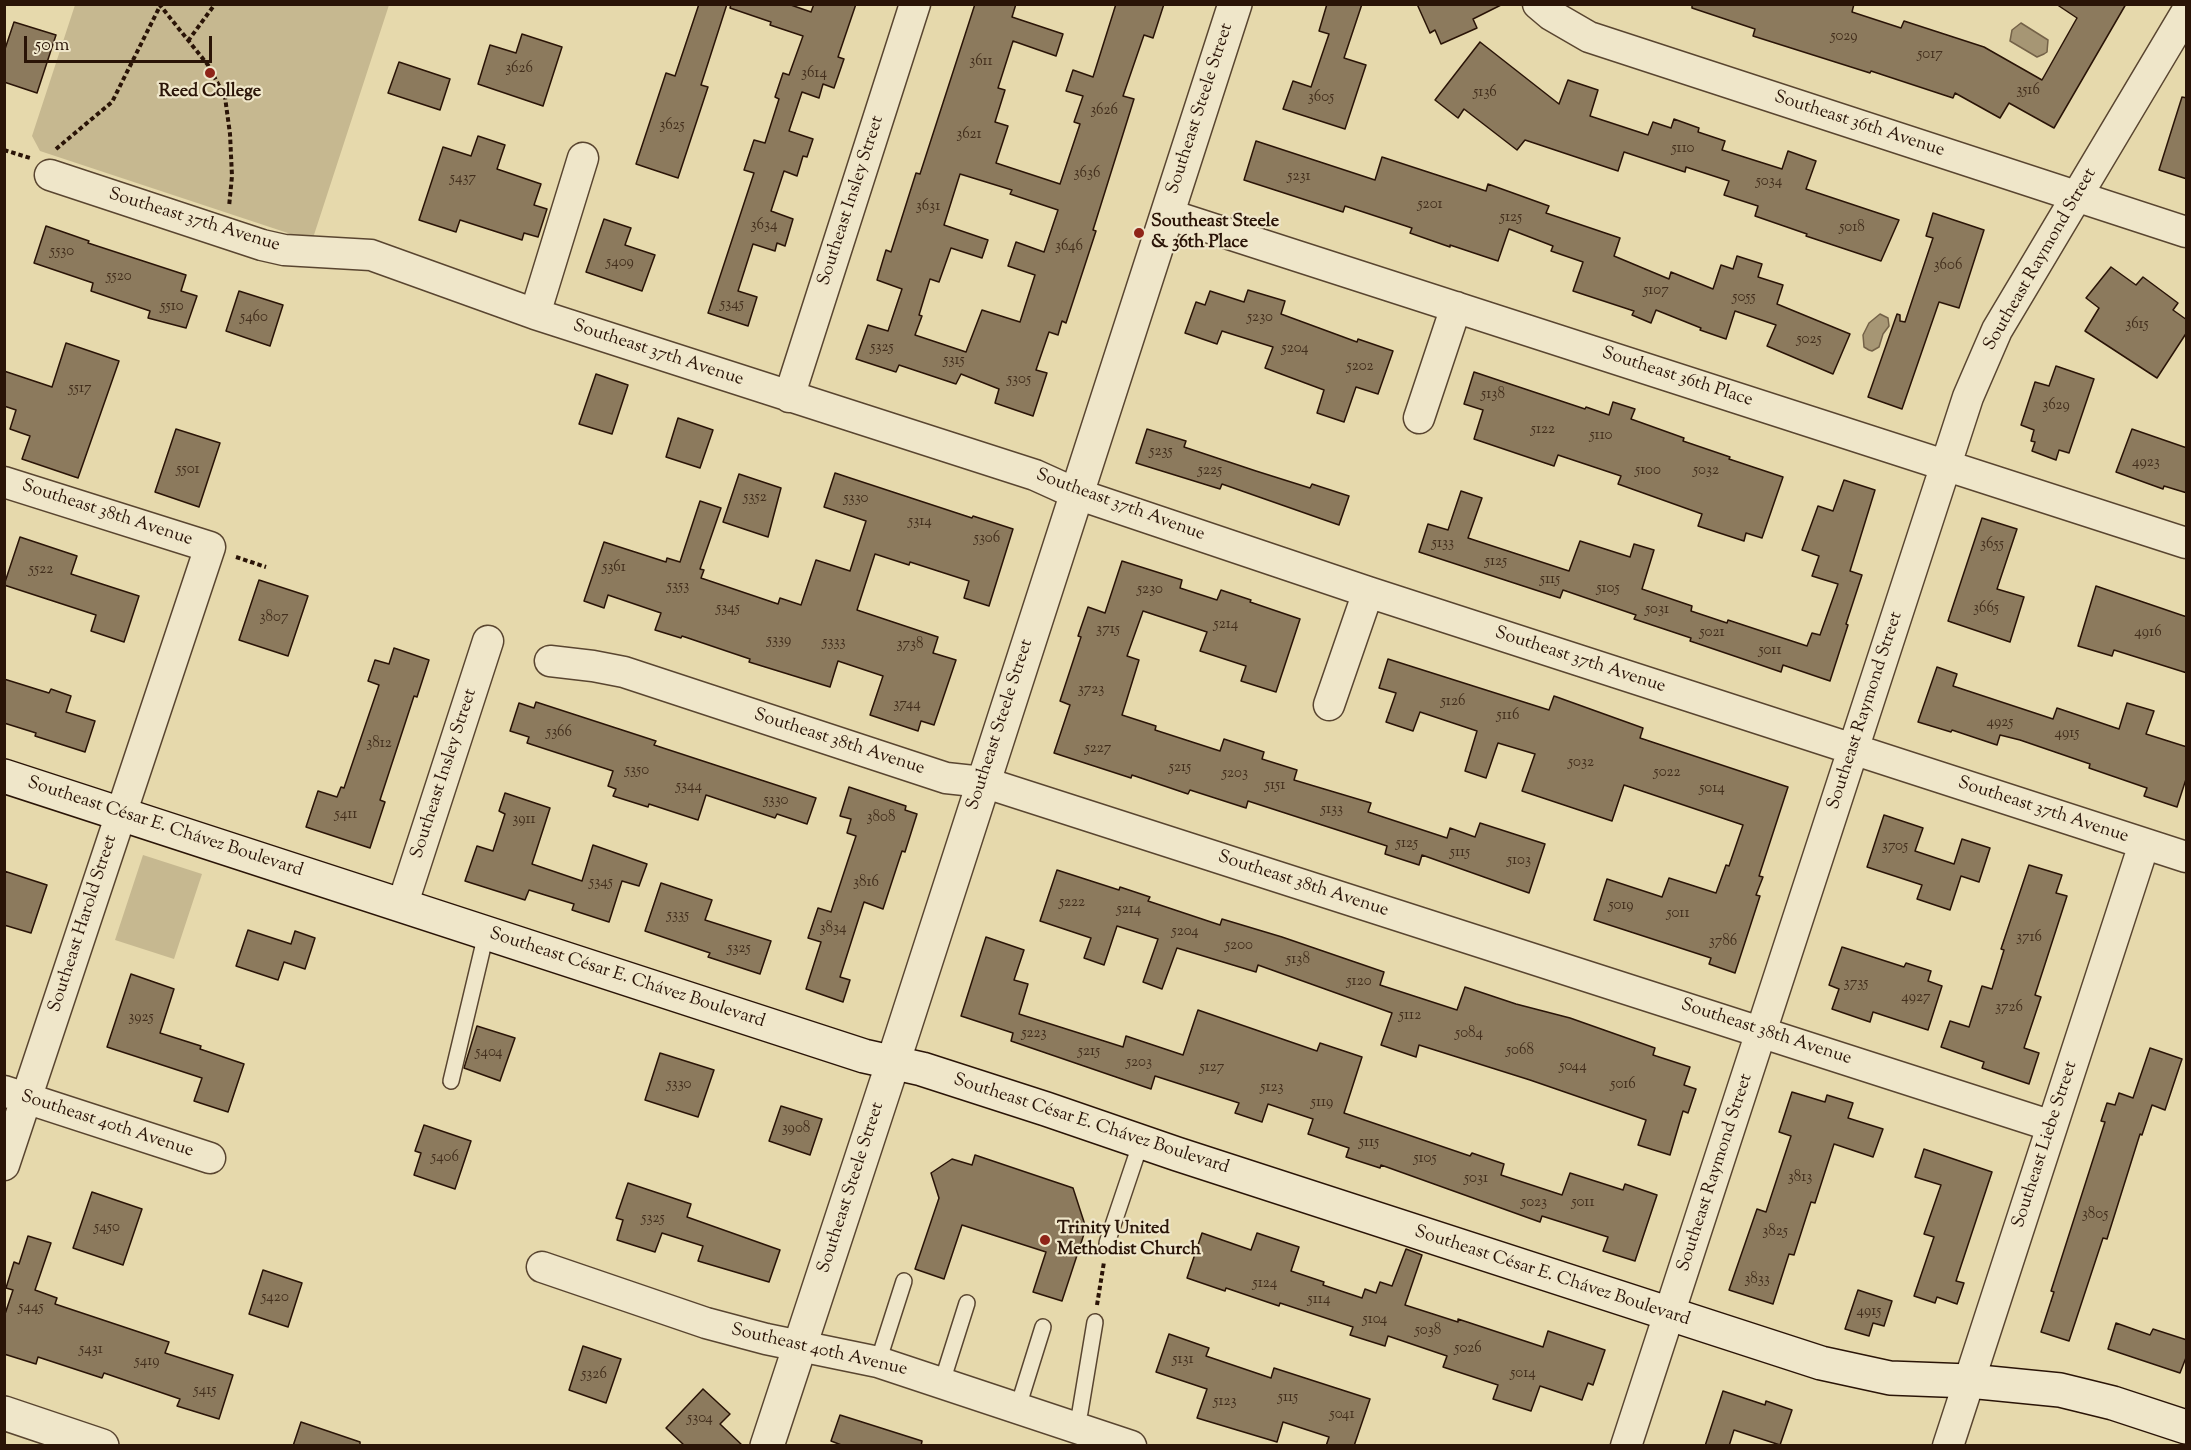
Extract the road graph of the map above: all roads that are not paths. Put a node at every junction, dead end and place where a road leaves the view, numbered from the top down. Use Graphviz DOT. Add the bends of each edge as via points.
graph roads {
  1 [pos="915,4"];
  2 [pos="1235,4"];
  3 [pos="1538,4"];
  4 [pos="2187,13"];
  5 [pos="583,158"];
  6 [pos="50,164"];
  7 [pos="2076,197"];
  8 [pos="1167,214"];
  9 [pos="2187,232"];
  10 [pos="1456,307"];
  11 [pos="535,314"];
  12 [pos="789,397"];
  13 [pos="1419,418"];
  14 [pos="1945,464"];
  15 [pos="4,482"];
  16 [pos="1077,494"];
  17 [pos="2187,543"];
  18 [pos="210,547"];
  19 [pos="1368,592"];
  20 [pos="488,641"];
  21 [pos="550,661"];
  22 [pos="1329,705"];
  23 [pos="1854,750"];
  24 [pos="4,776"];
  25 [pos="982,782"];
  26 [pos="121,814"];
  27 [pos="2144,843"];
  28 [pos="2187,857"];
  29 [pos="402,906"];
  30 [pos="486,933"];
  31 [pos="1762,1031"];
  32 [pos="893,1063"];
  33 [pos="451,1081"];
  34 [pos="15,1094"];
  35 [pos="2052,1125"];
  36 [pos="1141,1142"];
  37 [pos="210,1158"];
  38 [pos="4,1165"];
  39 [pos="1107,1243"];
  40 [pos="542,1267"];
  41 [pos="904,1281"];
  42 [pos="967,1303"];
  43 [pos="1670,1316"];
  44 [pos="1095,1322"];
  45 [pos="1043,1327"];
  46 [pos="800,1345"];
  47 [pos="878,1362"];
  48 [pos="1969,1381"];
  49 [pos="942,1382"];
  50 [pos="1018,1407"];
  51 [pos="4,1413"];
  52 [pos="1075,1426"];
  53 [pos="2187,1427"];
  54 [pos="102,1446"];
  55 [pos="767,1446"];
  56 [pos="1131,1446"];
  57 [pos="1626,1446"];
  58 [pos="1948,1446"];
  1 -- 12 [label="street, Southeast Insley Street"];
  2 -- 8 [label="main road, Southeast Steele Street"];
  3 -- 7 [label="street, Southeast 36th Avenue" via="1588,37"];
  4 -- 7 [label="street, Southeast Raymond Street"];
  5 -- 11 [label="street"];
  6 -- 11 [label="street, Southeast 37th Avenue" via="226,234 284,250 371,255"];
  7 -- 9 [label="street, Southeast 36th Avenue"];
  7 -- 14 [label="street, Southeast Raymond Street" via="1997,330"];
  8 -- 10 [label="street, Southeast 36th Place"];
  8 -- 16 [label="main road, Southeast Steele Street"];
  10 -- 13 [label="street"];
  10 -- 14 [label="street, Southeast 36th Place"];
  11 -- 12 [label="street, Southeast 37th Avenue"];
  12 -- 16 [label="street, Southeast 37th Avenue" via="1035,475"];
  14 -- 17 [label="street, Southeast 36th Place"];
  14 -- 23 [label="street, Southeast Raymond Street"];
  15 -- 18 [label="street, Southeast 38th Avenue"];
  16 -- 19 [label="street, Southeast 37th Avenue"];
  16 -- 25 [label="main road, Southeast Steele Street"];
  18 -- 26 [label="street, Southeast Harold Street"];
  19 -- 22 [label="street"];
  19 -- 23 [label="street, Southeast 37th Avenue"];
  20 -- 29 [label="street, Southeast Insley Street"];
  21 -- 25 [label="street, Southeast 38th Avenue" via="624,672 946,778"];
  23 -- 27 [label="street, Southeast 37th Avenue"];
  23 -- 31 [label="street, Southeast Raymond Street"];
  24 -- 26 [label="main road, Southeast César E. Chávez Boulevard"];
  25 -- 31 [label="street, Southeast 38th Avenue"];
  25 -- 32 [label="main road, Southeast Steele Street"];
  26 -- 29 [label="main road, Southeast César E. Chávez Boulevard"];
  26 -- 34 [label="street, Southeast Harold Street"];
  27 -- 28 [label="street, Southeast 37th Avenue"];
  27 -- 35 [label="street, Southeast Liebe Street"];
  29 -- 30 [label="main road, Southeast César E. Chávez Boulevard"];
  30 -- 32 [label="main road, Southeast César E. Chávez Boulevard"];
  30 -- 33 [label="lane"];
  31 -- 35 [label="street, Southeast 38th Avenue"];
  31 -- 43 [label="street, Southeast Raymond Street"];
  32 -- 36 [label="main road, Southeast César E. Chávez Boulevard"];
  32 -- 46 [label="main road, Southeast Steele Street"];
  34 -- 37 [label="street, Southeast 40th Avenue"];
  34 -- 38 [label="street, Southeast Harold Street"];
  35 -- 48 [label="street, Southeast Liebe Street"];
  36 -- 39 [label="lane"];
  36 -- 43 [label="main road, Southeast César E. Chávez Boulevard"];
  40 -- 46 [label="street, Southeast 40th Avenue" via="706,1323"];
  41 -- 47 [label="lane"];
  42 -- 49 [label="lane"];
  43 -- 48 [label="main road, Southeast César E. Chávez Boulevard" via="1861,1373"];
  43 -- 57 [label="street, Southeast Raymond Street"];
  44 -- 52 [label="lane"];
  45 -- 50 [label="lane"];
  46 -- 47 [label="street, Southeast 40th Avenue"];
  46 -- 55 [label="main road, Southeast Steele Street"];
  47 -- 49 [label="street, Southeast 40th Avenue"];
  48 -- 53 [label="main road, Southeast César E. Chávez Boulevard" via="2079,1394"];
  48 -- 58 [label="street, Southeast Liebe Street"];
  49 -- 50 [label="street, Southeast 40th Avenue"];
  50 -- 52 [label="street, Southeast 40th Avenue"];
  51 -- 54 [label="main road"];
  52 -- 56 [label="street, Southeast 40th Avenue"];
}
